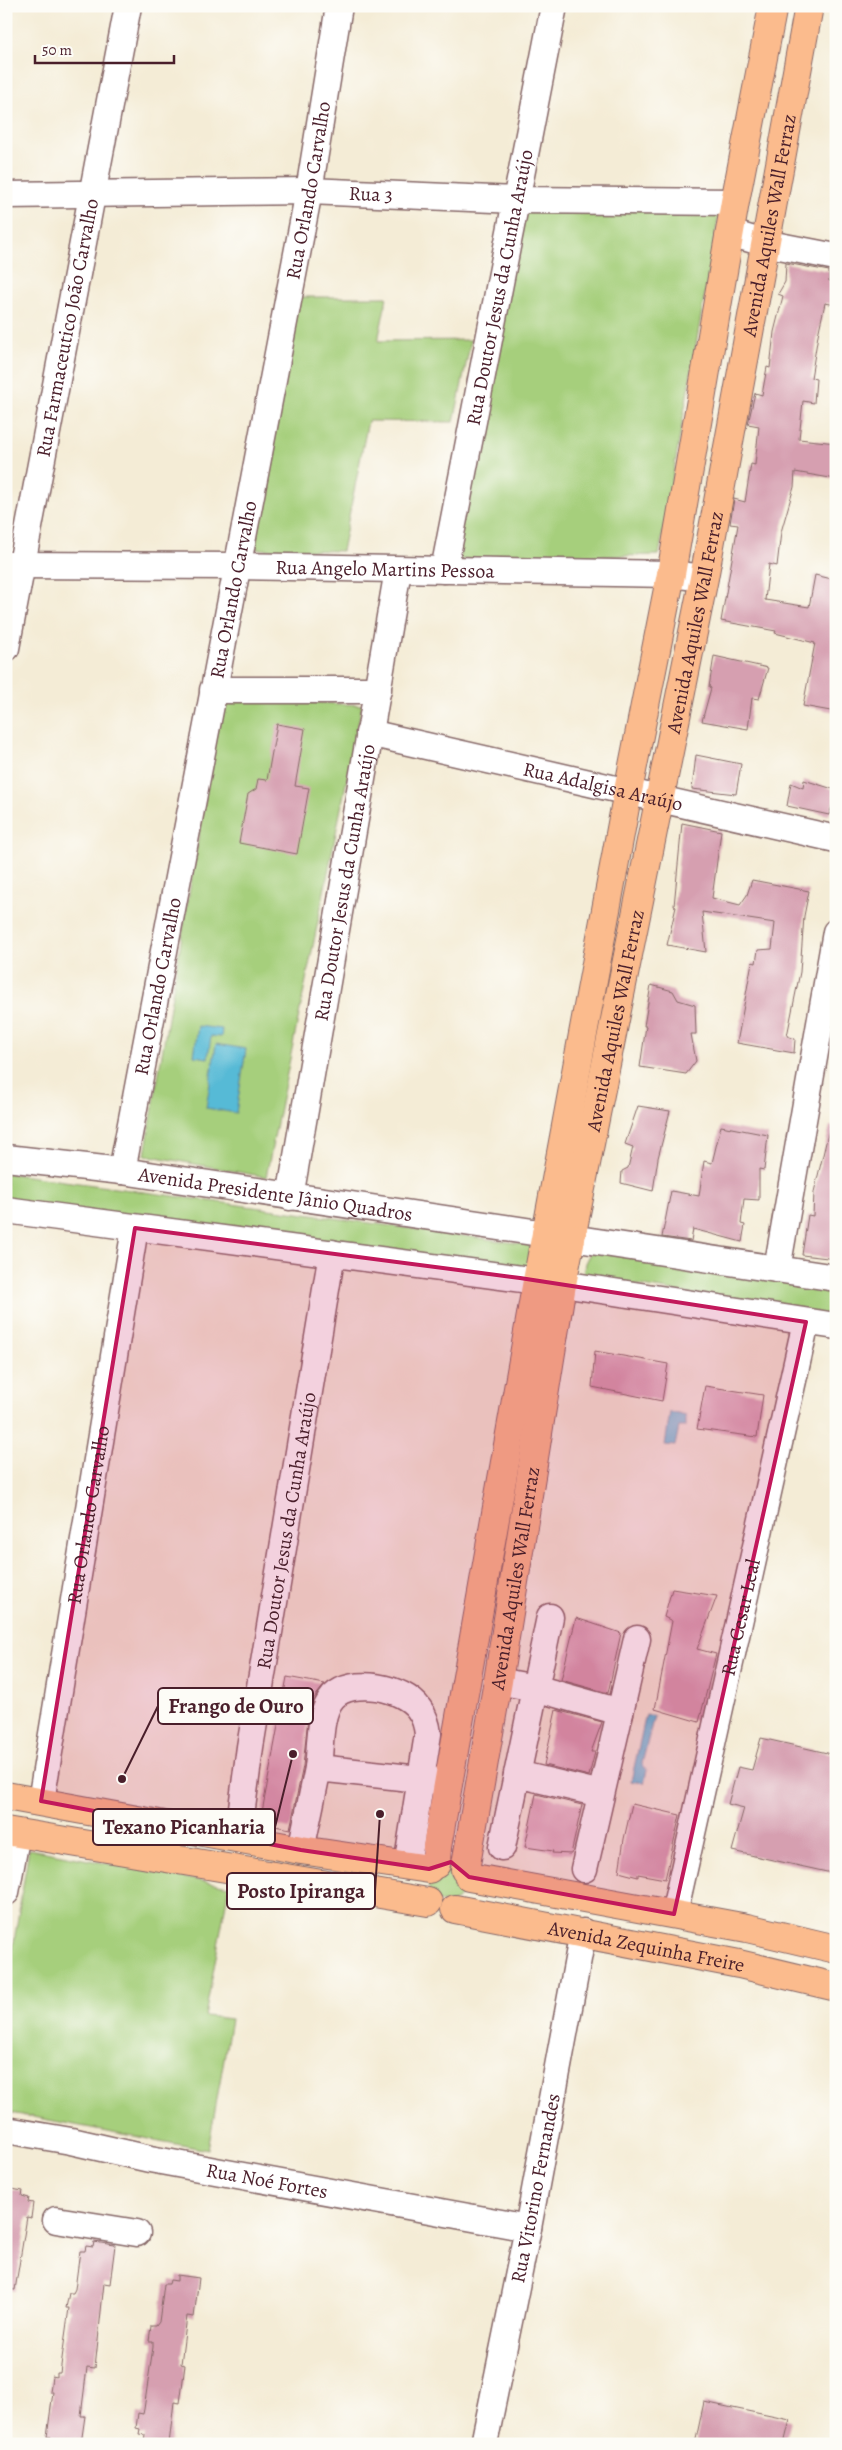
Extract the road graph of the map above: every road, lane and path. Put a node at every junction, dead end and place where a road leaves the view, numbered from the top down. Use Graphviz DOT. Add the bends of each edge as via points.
graph roads {
  1 [pos="128,6"];
  2 [pos="339,6"];
  3 [pos="554,6"];
  4 [pos="773,6"];
  5 [pos="809,6"];
  6 [pos="308,192"];
  7 [pos="6,195"];
  8 [pos="93,195"];
  9 [pos="517,200"];
  10 [pos="735,202"];
  11 [pos="730,233"];
  12 [pos="764,243"];
  13 [pos="836,257"];
  14 [pos="13,565"];
  15 [pos="236,566"];
  16 [pos="398,570"];
  17 [pos="444,570"];
  18 [pos="671,574"];
  19 [pos="704,578"];
  20 [pos="6,648"];
  21 [pos="213,690"];
  22 [pos="378,690"];
  23 [pos="369,733"];
  24 [pos="628,791"];
  25 [pos="659,799"];
  26 [pos="836,840"];
  27 [pos="836,932"];
  28 [pos="6,1158"];
  29 [pos="122,1171"];
  30 [pos="290,1197"];
  31 [pos="6,1210"];
  32 [pos="135,1228"];
  33 [pos="558,1236"];
  34 [pos="332,1253"];
  35 [pos="777,1269"];
  36 [pos="836,1278"];
  37 [pos="550,1282"];
  38 [pos="806,1322"];
  39 [pos="836,1326"];
  40 [pos="550,1617"];
  41 [pos="637,1639"];
  42 [pos="518,1685"];
  43 [pos="620,1712"];
  44 [pos="318,1768"];
  45 [pos="517,1774"];
  46 [pos="422,1779"];
  47 [pos="449,1783"];
  48 [pos="601,1794"];
  49 [pos="6,1796"];
  50 [pos="41,1801"];
  51 [pos="12,1832"];
  52 [pos="238,1838"];
  53 [pos="502,1847"];
  54 [pos="301,1850"];
  55 [pos="424,1866"];
  56 [pos="584,1870"];
  57 [pos="467,1874"];
  58 [pos="6,1892"];
  59 [pos="428,1902"];
  60 [pos="455,1909"];
  61 [pos="674,1914"];
  62 [pos="583,1932"];
  63 [pos="836,1949"];
  64 [pos="836,1987"];
  65 [pos="6,2130"];
  66 [pos="56,2220"];
  67 [pos="528,2228"];
  68 [pos="138,2233"];
  69 [pos="484,2444"];
  1 -- 8 [label="street, Rua Farmaceutico João Carvalho"];
  2 -- 6 [label="street, Rua Orlando Carvalho"];
  3 -- 9 [label="street, Rua Doutor Jesus da Cunha Araújo"];
  4 -- 10 [label="main road, Avenida Aquiles Wall Ferraz"];
  5 -- 12 [label="main road, Avenida Aquiles Wall Ferraz"];
  6 -- 8 [label="street, Rua 3"];
  6 -- 9 [label="street, Rua 3"];
  6 -- 15 [label="street, Rua Orlando Carvalho"];
  7 -- 8 [label="street, Rua 3"];
  8 -- 14 [label="street, Rua Farmaceutico João Carvalho"];
  9 -- 10 [label="street, Rua 3"];
  9 -- 17 [label="street, Rua Doutor Jesus da Cunha Araújo"];
  10 -- 11 [label="main road, Avenida Aquiles Wall Ferraz"];
  11 -- 12 [label="street"];
  11 -- 18 [label="main road, Avenida Aquiles Wall Ferraz"];
  12 -- 13 [label="street"];
  12 -- 19 [label="main road, Avenida Aquiles Wall Ferraz"];
  14 -- 15 [label="street, Rua Angelo Martins Pessoa"];
  14 -- 20 [label="street, Rua Farmaceutico João Carvalho"];
  15 -- 16 [label="street, Rua Angelo Martins Pessoa"];
  15 -- 21 [label="street, Rua Orlando Carvalho"];
  16 -- 17 [label="street, Rua Angelo Martins Pessoa"];
  16 -- 22 [label="street, Rua Doutor Jesus da Cunha Araújo"];
  17 -- 18 [label="street, Rua Angelo Martins Pessoa"];
  18 -- 19 [label="street, Rua Angelo Martins Pessoa"];
  18 -- 24 [label="main road, Avenida Aquiles Wall Ferraz"];
  19 -- 25 [label="main road, Avenida Aquiles Wall Ferraz"];
  21 -- 22 [label="street"];
  21 -- 29 [label="street, Rua Orlando Carvalho"];
  22 -- 23 [label="street, Rua Doutor Jesus da Cunha Araújo"];
  23 -- 24 [label="street, Rua Adalgisa Araújo"];
  23 -- 30 [label="street, Rua Doutor Jesus da Cunha Araújo"];
  24 -- 25 [label="street, Rua Adalgisa Araújo"];
  24 -- 33 [label="main road, Avenida Aquiles Wall Ferraz"];
  25 -- 26 [label="street, Rua Adalgisa Araújo"];
  25 -- 33 [label="main road, Avenida Aquiles Wall Ferraz"];
  27 -- 35 [label="street"];
  28 -- 29 [label="street, Avenida Presidente Jânio Quadros"];
  29 -- 30 [label="street, Avenida Presidente Jânio Quadros"];
  30 -- 33 [label="street, Avenida Presidente Jânio Quadros"];
  31 -- 32 [label="street"];
  32 -- 34 [label="street"];
  32 -- 50 [label="street, Rua Orlando Carvalho"];
  33 -- 35 [label="street, Avenida Presidente Jânio Quadros"];
  33 -- 37 [label="main road"];
  34 -- 37 [label="street"];
  34 -- 52 [label="street, Rua Doutor Jesus da Cunha Araújo" via="250,1747"];
  35 -- 36 [label="street, Avenida Presidente Jânio Quadros"];
  37 -- 38 [label="street"];
  37 -- 42 [label="main road, Avenida Aquiles Wall Ferraz"];
  37 -- 47 [label="main road, Avenida Aquiles Wall Ferraz"];
  38 -- 39 [label="street"];
  38 -- 61 [label="street, Rua Cesar Leal"];
  40 -- 42 [label="street"];
  41 -- 43 [label="street"];
  42 -- 43 [label="street"];
  42 -- 45 [label="street"];
  42 -- 57 [label="main road, Avenida Aquiles Wall Ferraz"];
  43 -- 48 [label="street"];
  44 -- 46 [label="street"];
  44 -- 46 [label="street" via="324,1716 332,1699 344,1688 376,1687 398,1692 419,1708 426,1722 428,1734"];
  44 -- 54 [label="street"];
  45 -- 48 [label="street"];
  45 -- 53 [label="street"];
  46 -- 47 [label="street"];
  46 -- 55 [label="street"];
  47 -- 55 [label="main road, Avenida Aquiles Wall Ferraz"];
  48 -- 56 [label="street"];
  49 -- 50 [label="main road"];
  50 -- 51 [label="main road" via="24,1811"];
  50 -- 52 [label="main road"];
  51 -- 58 [label="street"];
  51 -- 59 [label="main road"];
  52 -- 54 [label="main road"];
  54 -- 55 [label="main road"];
  55 -- 57 [label="main road" via="451,1862"];
  55 -- 59 [label="main road" via="422,1889"];
  57 -- 60 [label="main road" via="470,1892 462,1905"];
  57 -- 61 [label="main road, Avenida Zequinha Freire"];
  59 -- 60 [label="main road" via="441,1910"];
  60 -- 62 [label="main road, Avenida Zequinha Freire"];
  61 -- 63 [label="main road, Avenida Zequinha Freire"];
  62 -- 64 [label="main road, Avenida Zequinha Freire"];
  62 -- 67 [label="street, Rua Vitorino Fernandes"];
  65 -- 67 [label="street, Rua Noé Fortes"];
  66 -- 68 [label="street"];
  67 -- 69 [label="street, Rua Vitorino Fernandes"];
}
